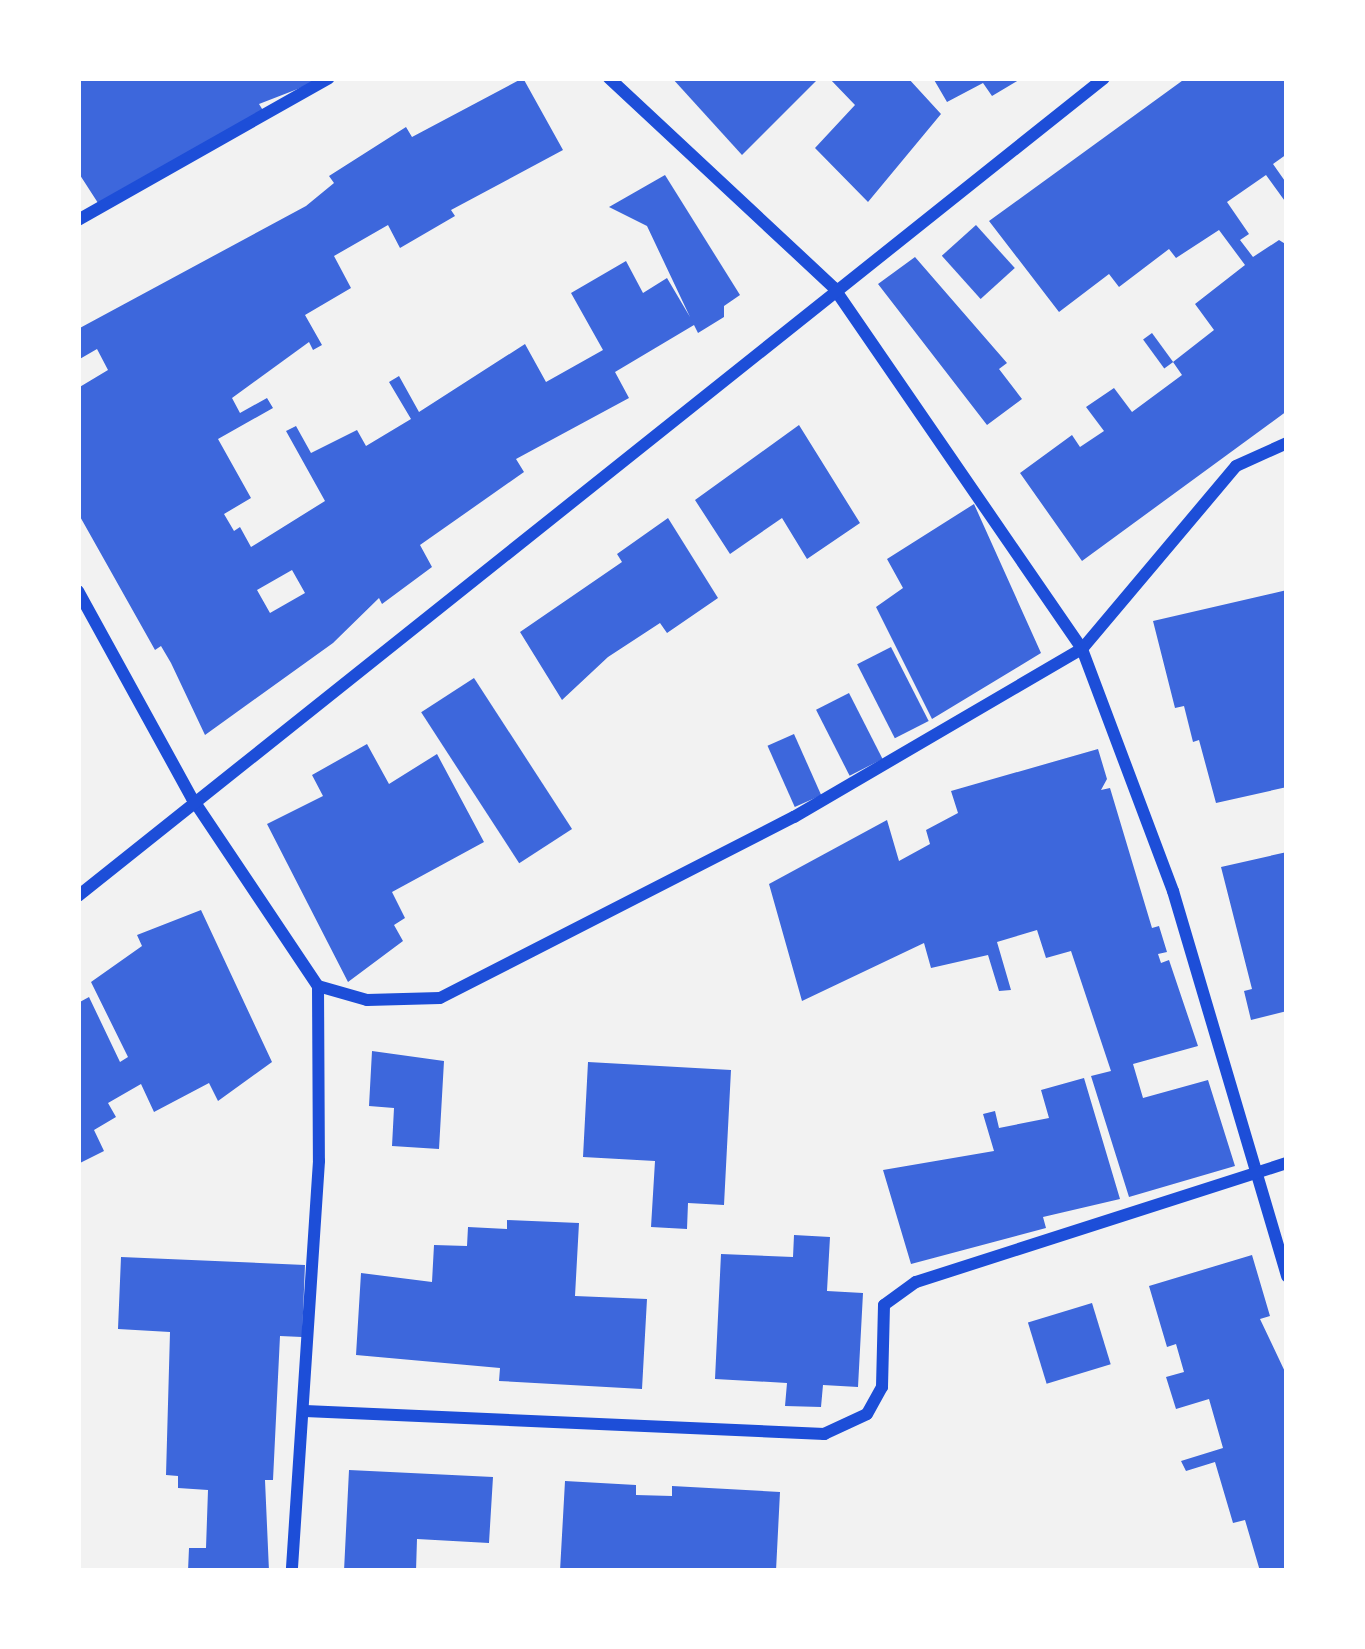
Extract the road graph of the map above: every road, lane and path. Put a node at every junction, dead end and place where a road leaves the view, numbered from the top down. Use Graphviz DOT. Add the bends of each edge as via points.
graph roads {
  1 [pos="328,78"];
  2 [pos="609,78"];
  3 [pos="1104,78"];
  4 [pos="78,220"];
  5 [pos="834,288"];
  6 [pos="1287,443"];
  7 [pos="78,591"];
  8 [pos="1082,649"];
  9 [pos="192,798"];
  10 [pos="78,896"];
  11 [pos="318,986"];
  12 [pos="1287,1162"];
  13 [pos="1256,1171"];
  14 [pos="1287,1276"];
  15 [pos="305,1411"];
  16 [pos="292,1571"];
  1 -- 4 [label="street"];
  2 -- 5 [label="street"];
  3 -- 5 [label="street"];
  5 -- 8 [label="street"];
  5 -- 9 [label="street"];
  6 -- 8 [label="street" via="1236,466"];
  7 -- 9 [label="street"];
  8 -- 11 [label="street" via="632,905 440,998 367,1000"];
  8 -- 13 [label="street" via="1173,892"];
  9 -- 10 [label="street"];
  9 -- 11 [label="street"];
  11 -- 15 [label="street" via="319,1161"];
  12 -- 13 [label="street"];
  13 -- 14 [label="street"];
  13 -- 15 [label="street" via="916,1282 884,1305 882,1388 867,1414 824,1434"];
  15 -- 16 [label="street"];
}
